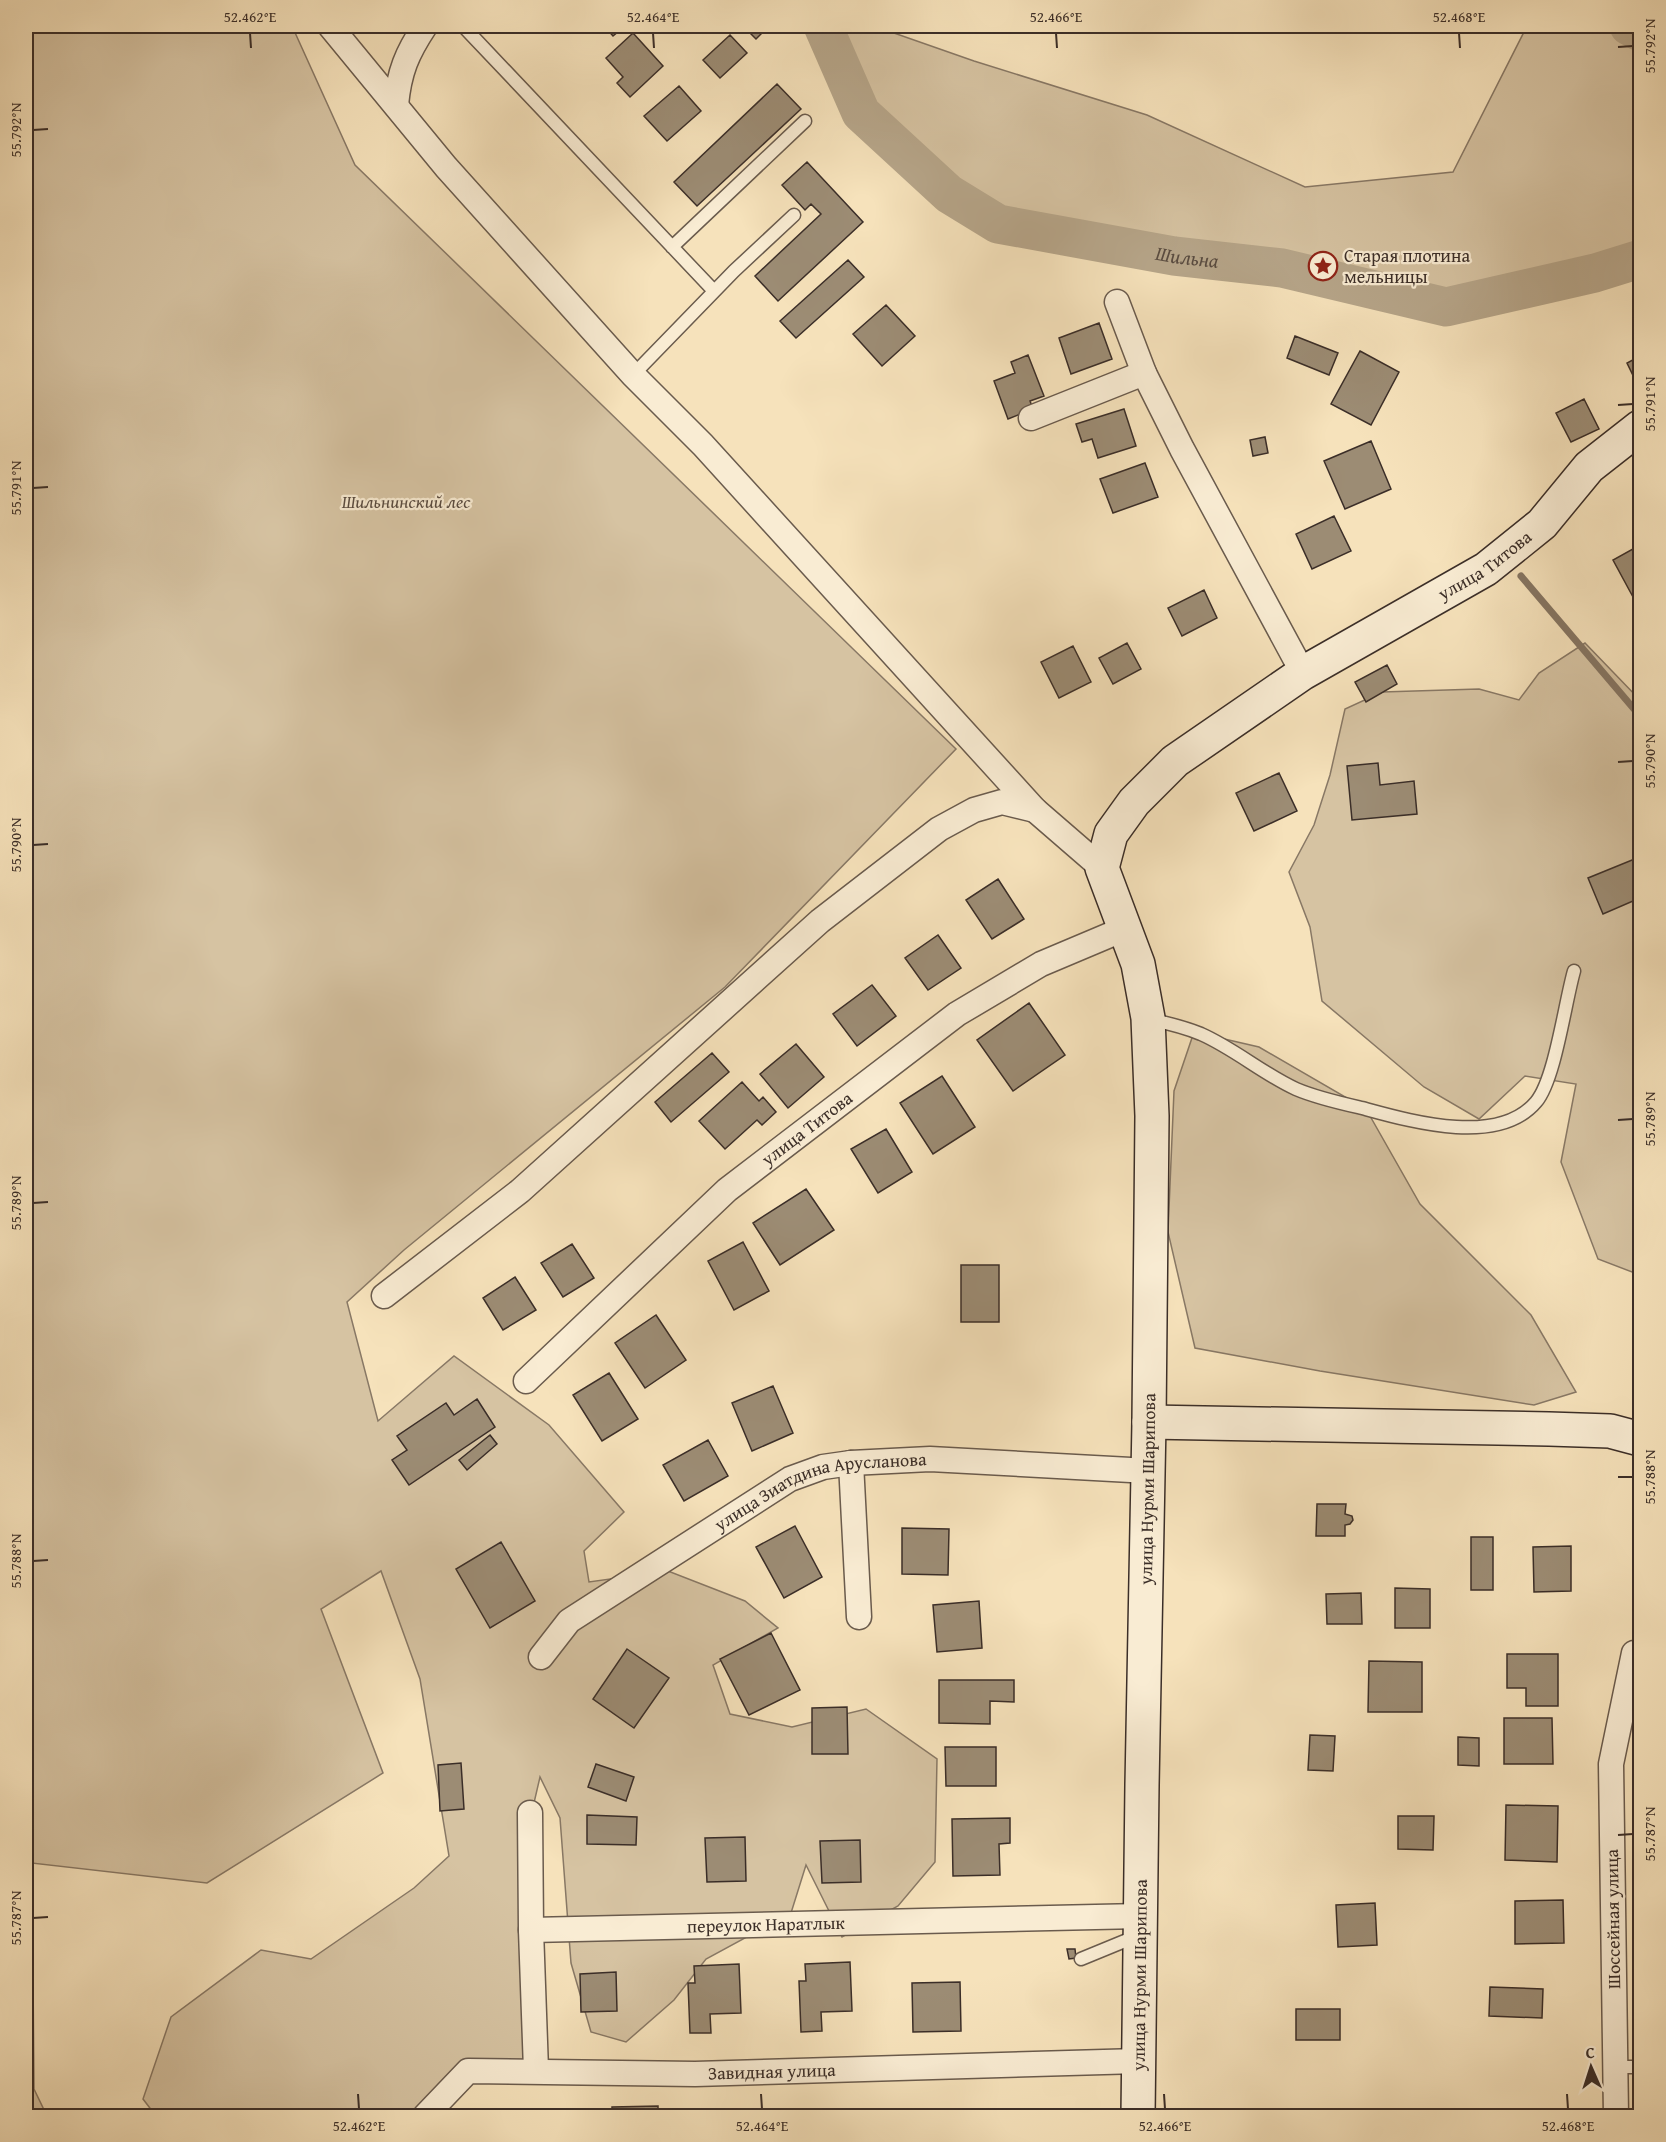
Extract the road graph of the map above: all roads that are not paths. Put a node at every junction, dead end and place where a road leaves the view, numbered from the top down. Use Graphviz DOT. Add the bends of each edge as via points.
graph roads {
  1 [pos="330,26"];
  2 [pos="425,26"];
  3 [pos="463,26"];
  4 [pos="396,105"];
  5 [pos="805,121"];
  6 [pos="794,215"];
  7 [pos="672,247"];
  8 [pos="714,291"];
  9 [pos="1118,302"];
  10 [pos="1144,373"];
  11 [pos="633,375"];
  12 [pos="1031,418"];
  13 [pos="1641,427"];
  14 [pos="1303,672"];
  15 [pos="1035,810"];
  16 [pos="1102,868"];
  17 [pos="1124,929"];
  18 [pos="1574,971"];
  19 [pos="1148,1018"];
  20 [pos="384,1296"];
  21 [pos="526,1381"];
  22 [pos="1149,1422"];
  23 [pos="1641,1439"];
  24 [pos="851,1463"];
  25 [pos="1149,1471"];
  26 [pos="859,1617"];
  27 [pos="1634,1653"];
  28 [pos="541,1657"];
  29 [pos="530,1814"];
  30 [pos="1140,1925"];
  31 [pos="531,1930"];
  32 [pos="1081,1959"];
  33 [pos="1138,2061"];
  34 [pos="1615,2067"];
  35 [pos="1641,2067"];
  36 [pos="536,2070"];
  37 [pos="425,2116"];
  38 [pos="1138,2116"];
  39 [pos="1616,2116"];
  1 -- 4 [label="street"];
  2 -- 4 [label="street" via="405,59"];
  3 -- 7 [label="lane"];
  4 -- 11 [label="street" via="446,167"];
  5 -- 7 [label="lane"];
  6 -- 8 [label="lane"];
  7 -- 8 [label="lane"];
  8 -- 11 [label="lane"];
  9 -- 10 [label="street"];
  10 -- 12 [label="street"];
  10 -- 14 [label="street"];
  11 -- 15 [label="street" via="703,445"];
  13 -- 14 [label="street, улица Титова" via="1589,466 1542,524 1486,569"];
  14 -- 16 [label="street, улица Титова" via="1175,761 1134,801 1110,834"];
  15 -- 16 [label="street"];
  15 -- 20 [label="street" via="1002,802 974,810 939,829 820,921 520,1191"];
  16 -- 17 [label="street, улица Нурми Шарипова"];
  17 -- 19 [label="street, улица Нурми Шарипова" via="1138,964"];
  17 -- 21 [label="street, улица Титова" via="1041,964 957,1014 727,1190"];
  18 -- 19 [label="lane" via="1556,1050 1537,1101 1506,1122 1481,1126 1448,1127 1408,1120 1298,1089 1203,1035"];
  19 -- 22 [label="street, улица Нурми Шарипова" via="1152,1116"];
  22 -- 23 [label="street" via="1559,1429 1610,1431"];
  22 -- 25 [label="street, улица Нурми Шарипова"];
  24 -- 25 [label="street, улица Зиатдина Арусланова" via="930,1459"];
  24 -- 26 [label="street"];
  24 -- 28 [label="street, улица Зиатдина Арусланова" via="823,1467 790,1479 569,1621"];
  25 -- 30 [label="street, улица Нурми Шарипова"];
  27 -- 34 [label="street, Шоссейная улица" via="1611,1764"];
  29 -- 31 [label="street"];
  30 -- 31 [label="street, переулок Наратлык"];
  30 -- 32 [label="lane"];
  30 -- 33 [label="street, улица Нурми Шарипова"];
  31 -- 36 [label="street"];
  33 -- 36 [label="street, Завидная улица" via="695,2074"];
  33 -- 38 [label="street, улица Нурми Шарипова"];
  34 -- 35 [label="lane"];
  34 -- 39 [label="street, Шоссейная улица"];
  36 -- 37 [label="street, Завидная улица" via="468,2071"];
}
